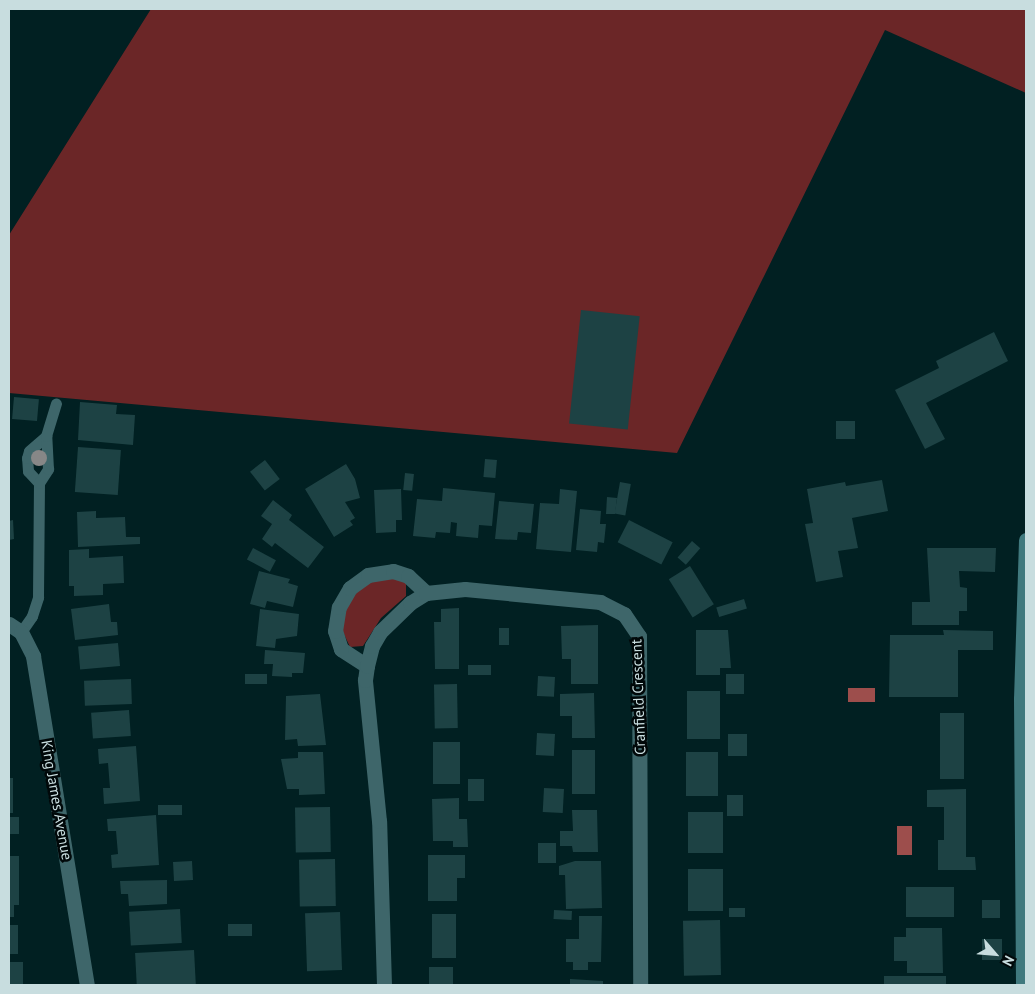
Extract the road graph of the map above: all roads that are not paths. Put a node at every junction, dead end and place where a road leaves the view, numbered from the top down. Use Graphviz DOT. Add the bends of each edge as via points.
graph roads {
  1 [pos="56,403"];
  2 [pos="46,436"];
  3 [pos="39,483"];
  4 [pos="1026,540"];
  5 [pos="426,593"];
  6 [pos="15,628"];
  7 [pos="367,666"];
  8 [pos="87,985"];
  9 [pos="384,985"];
  10 [pos="640,985"];
  11 [pos="1023,985"];
  1 -- 2 [label="lane"];
  2 -- 3 [label="lane" via="48,470"];
  2 -- 3 [label="lane" via="28,451 28,471"];
  3 -- 6 [label="lane" via="38,597 32,616"];
  4 -- 11 [label="street" via="1021,699"];
  5 -- 7 [label="street" via="389,620 372,646"];
  5 -- 7 [label="street" via="408,576 393,571 368,575 350,588 338,607 335,631 341,649"];
  5 -- 10 [label="street, Cranfield Crescent" via="465,589 600,602 616,609 632,624 640,646"];
  6 -- 8 [label="street, King James Avenue" via="33,656"];
  7 -- 9 [label="street" via="365,680 379,821"];
}
